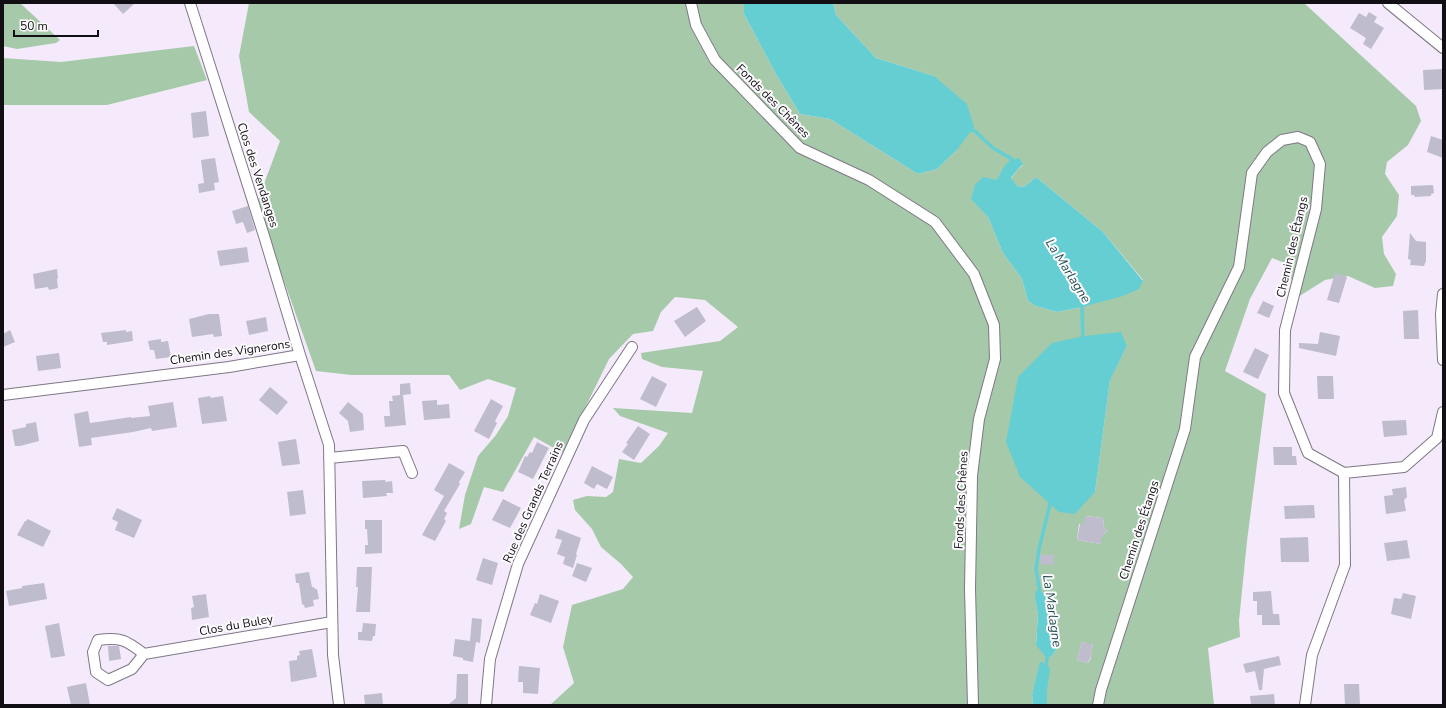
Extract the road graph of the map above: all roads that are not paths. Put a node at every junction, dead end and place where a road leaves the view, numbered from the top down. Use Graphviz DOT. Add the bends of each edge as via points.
graph roads {
  1 [pos="190,3"];
  2 [pos="691,3"];
  3 [pos="1388,3"];
  4 [pos="1443,48"];
  5 [pos="1443,294"];
  6 [pos="632,347"];
  7 [pos="300,355"];
  8 [pos="1443,360"];
  9 [pos="3,395"];
  10 [pos="1443,412"];
  11 [pos="329,458"];
  12 [pos="412,473"];
  13 [pos="1344,473"];
  14 [pos="332,622"];
  15 [pos="144,654"];
  16 [pos="339,705"];
  17 [pos="486,705"];
  18 [pos="973,705"];
  19 [pos="1098,705"];
  20 [pos="1305,705"];
  1 -- 7 [label="street, Clos des Vendanges"];
  2 -- 18 [label="street, Fonds des Chênes" via="696,25 715,60 800,148 869,180 935,222 974,274 994,325 995,358 979,419 972,476 970,589"];
  3 -- 4 [label="street"];
  5 -- 8 [label="street"];
  6 -- 17 [label="street, Rue des Grands Terrains" via="584,420 518,564 490,659"];
  7 -- 9 [label="street, Chemin des Vignerons" via="229,367"];
  7 -- 11 [label="street, Chemin des Vignerons" via="329,445"];
  10 -- 13 [label="street" via="1437,438 1404,467"];
  11 -- 12 [label="street" via="403,451"];
  11 -- 14 [label="street, Chemin des Vignerons"];
  13 -- 19 [label="street, Chemin des Étangs" via="1308,453 1284,393 1285,330 1316,209 1320,164 1310,142 1298,137 1282,140 1267,152 1252,173 1239,267 1195,357 1185,429"];
  13 -- 20 [label="street" via="1345,566 1312,655"];
  14 -- 15 [label="street, Clos du Buley"];
  14 -- 16 [label="street, Chemin des Vignerons" via="332,655"];
  15 -- 15 [label="street" via="132,669 108,680 96,672 93,652 98,640 112,638 128,641"];
}
